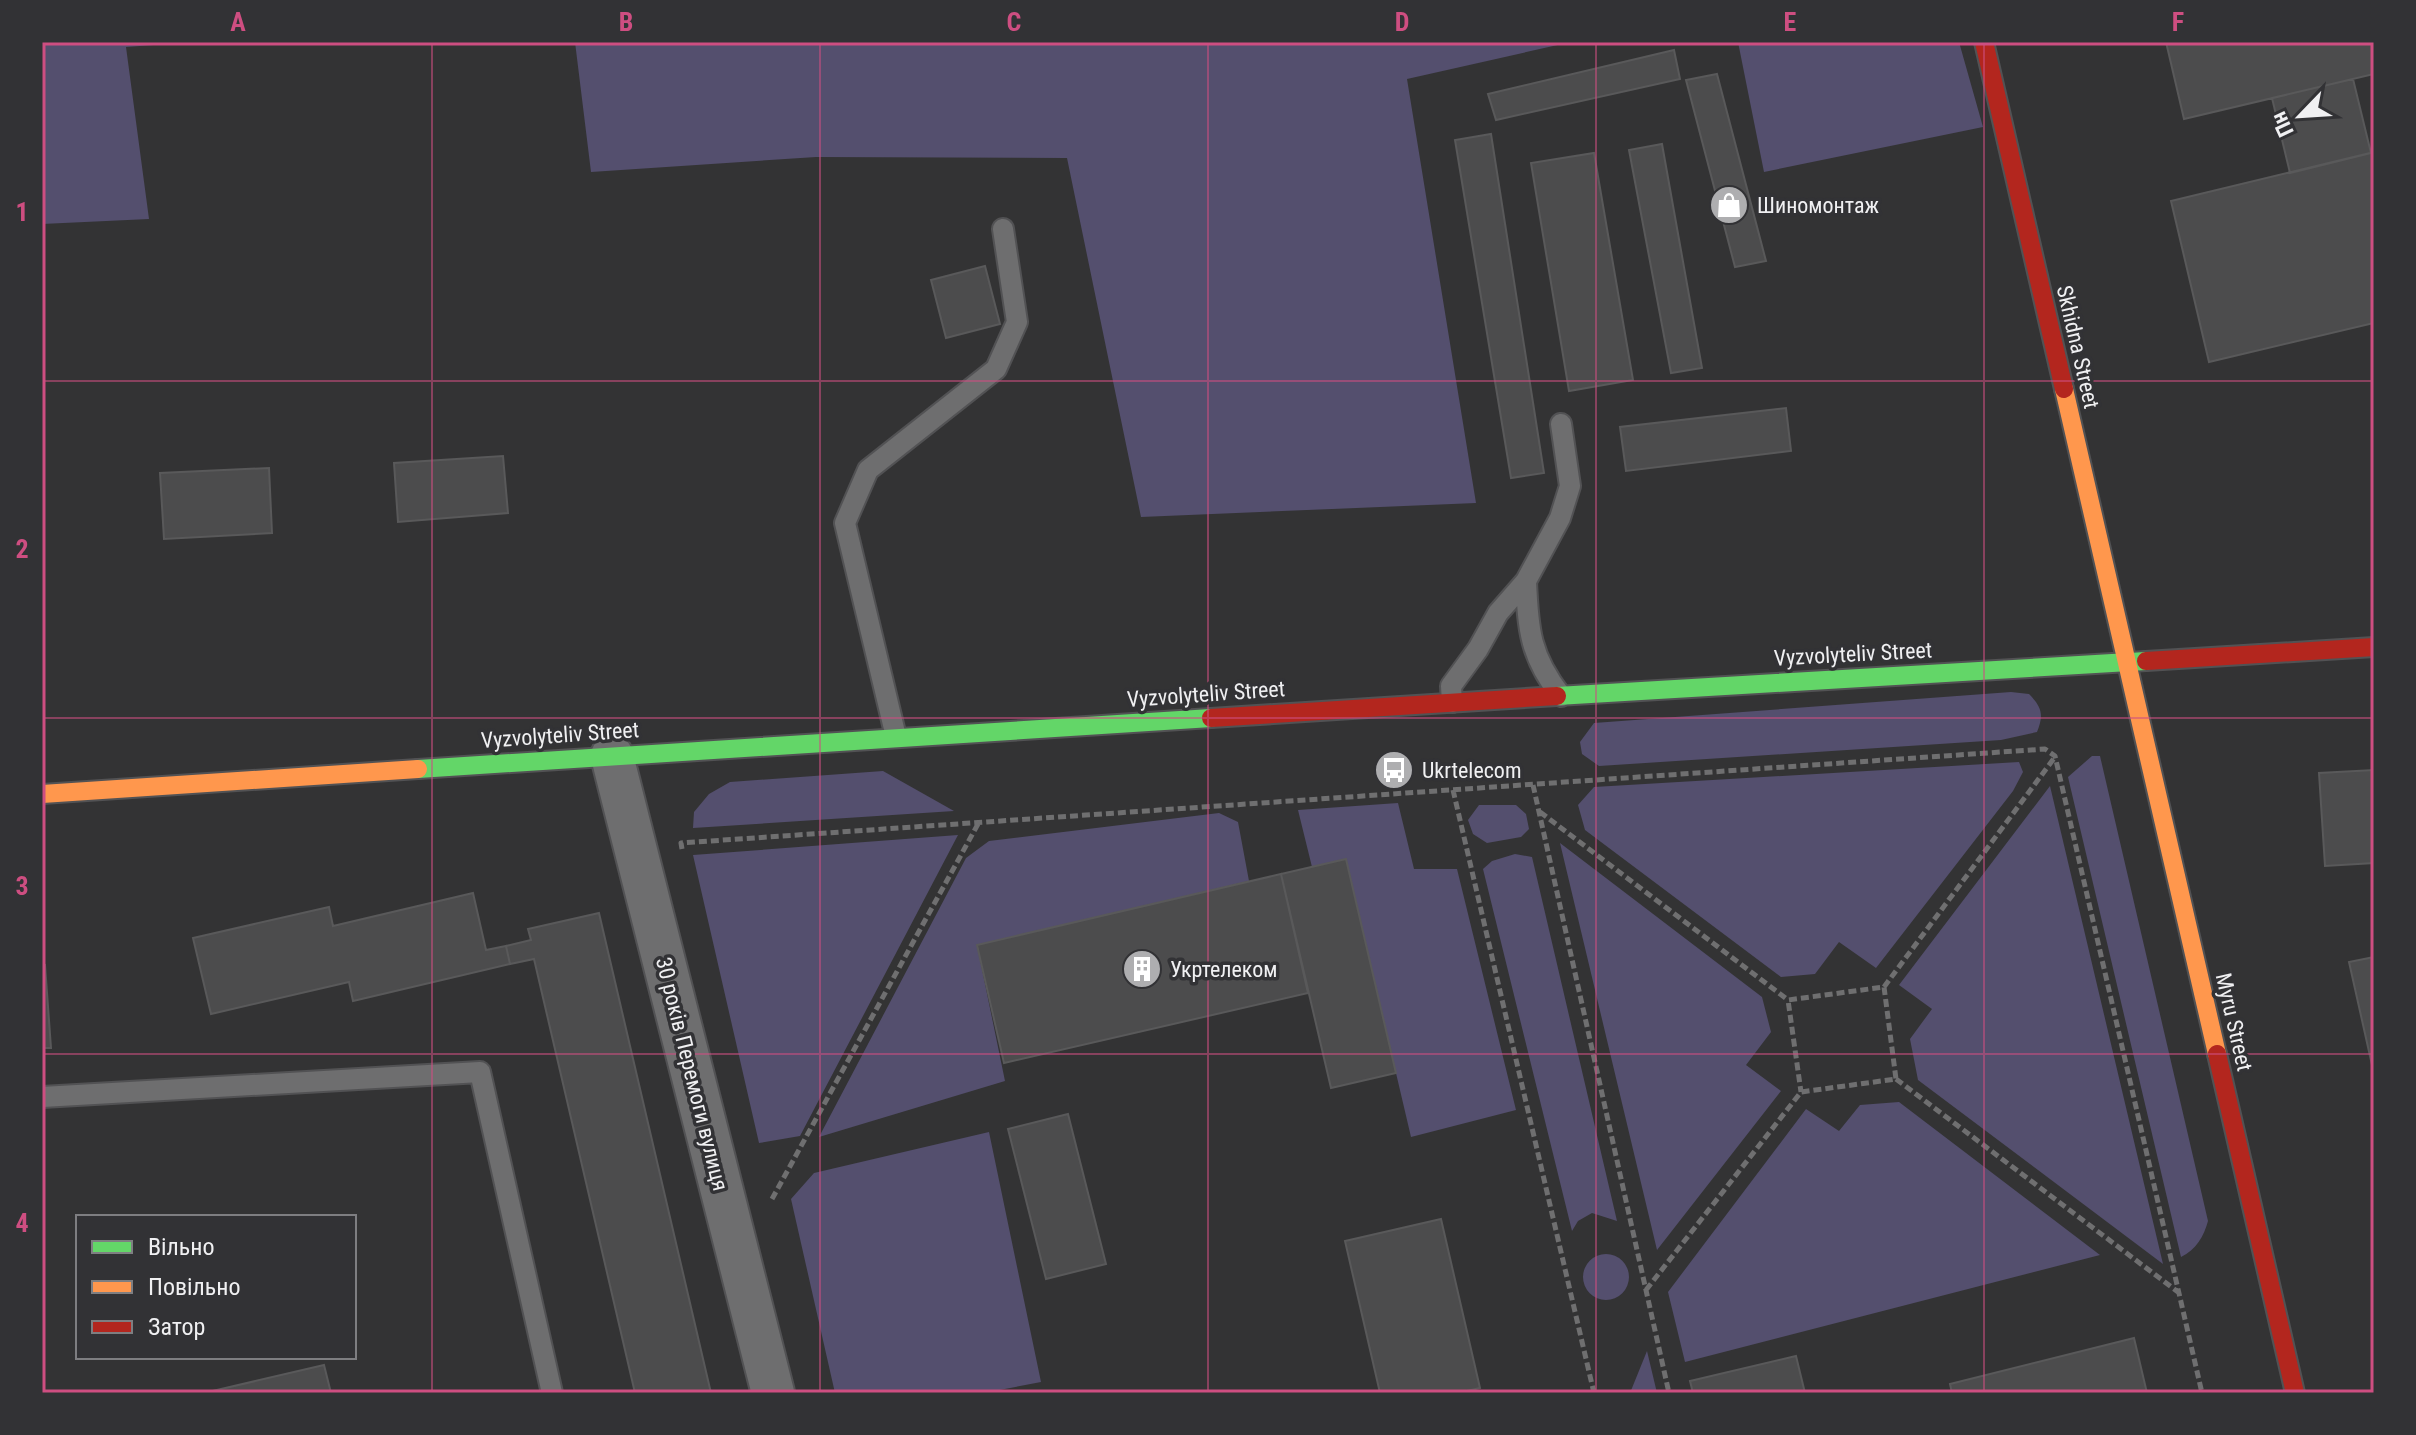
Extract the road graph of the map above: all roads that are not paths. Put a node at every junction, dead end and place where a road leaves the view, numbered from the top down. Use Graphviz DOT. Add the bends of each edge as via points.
graph roads {
  1 [pos="1984,42"];
  2 [pos="1003,229"];
  3 [pos="1561,424"];
  4 [pos="1526,581"];
  5 [pos="2374,647"];
  6 [pos="2126,662"];
  7 [pos="1561,696"];
  8 [pos="1452,702"];
  9 [pos="896,737"];
  10 [pos="612,756"];
  11 [pos="42,794"];
  12 [pos="42,1097"];
  13 [pos="552,1393"];
  14 [pos="773,1393"];
  15 [pos="2295,1393"];
  1 -- 6 [label="main road, Skhidna Street"];
  2 -- 9 [label="lane" via="1017,322 996,369 868,470 845,523"];
  3 -- 4 [label="lane" via="1570,486 1560,518"];
  4 -- 7 [label="lane" via="1528,637 1544,674"];
  4 -- 8 [label="lane" via="1498,613 1451,686"];
  5 -- 6 [label="main road, Vyzvolyteliv Street"];
  6 -- 7 [label="main road, Vyzvolyteliv Street"];
  6 -- 15 [label="main road, Myru Street"];
  7 -- 8 [label="main road, Vyzvolyteliv Street"];
  8 -- 9 [label="main road, Vyzvolyteliv Street"];
  9 -- 10 [label="main road, Vyzvolyteliv Street"];
  10 -- 11 [label="main road, Vyzvolyteliv Street"];
  10 -- 14 [label="street, 30 років Перемоги вулиця"];
  12 -- 13 [label="lane" via="480,1072"];
}
